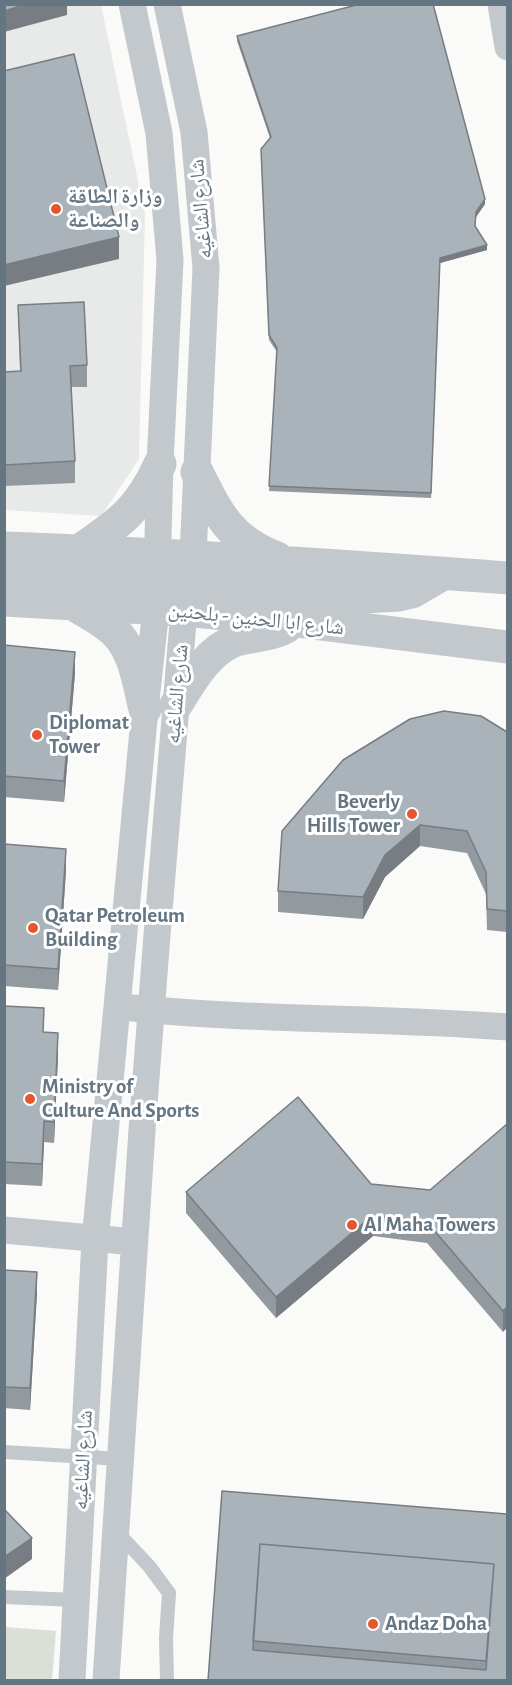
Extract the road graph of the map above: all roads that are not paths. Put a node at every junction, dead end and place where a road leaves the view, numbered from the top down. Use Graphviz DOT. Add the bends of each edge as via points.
graph roads {
  1 [pos="132,4"];
  2 [pos="167,4"];
  3 [pos="501,4"];
  4 [pos="507,47"];
  5 [pos="160,464"];
  6 [pos="197,472"];
  7 [pos="4,548"];
  8 [pos="79,551"];
  9 [pos="193,556"];
  10 [pos="287,561"];
  11 [pos="444,574"];
  12 [pos="507,578"];
  13 [pos="4,580"];
  14 [pos="169,589"];
  15 [pos="4,600"];
  16 [pos="75,605"];
  17 [pos="298,621"];
  18 [pos="507,646"];
  19 [pos="160,707"];
  20 [pos="117,1006"];
  21 [pos="152,1010"];
  22 [pos="507,1027"];
  23 [pos="4,1230"];
  24 [pos="95,1240"];
  25 [pos="135,1242"];
  26 [pos="4,1452"];
  27 [pos="84,1456"];
  28 [pos="121,1459"];
  29 [pos="116,1531"];
  30 [pos="4,1597"];
  31 [pos="76,1600"];
  32 [pos="72,1680"];
  33 [pos="106,1680"];
  34 [pos="167,1680"];
  1 -- 5 [label="street, شارع الشاغيه" via="159,133 170,260"];
  2 -- 6 [label="street, شارع الشاغيه" via="194,132 206,268"];
  3 -- 4 [label="street"];
  5 -- 8 [label="street" via="142,499 129,514"];
  5 -- 14 [label="street, شارع الشاغيه"];
  6 -- 9 [label="street, شارع الشاغيه"];
  6 -- 10 [label="street" via="215,508 241,538 262,552"];
  7 -- 8 [label="street, شارع ابا الحنين - بلحنين"];
  8 -- 14 [label="street, شارع ابا الحنين - بلحنين"];
  9 -- 10 [label="street"];
  9 -- 14 [label="street" via="183,571 166,579"];
  10 -- 11 [label="street"];
  11 -- 12 [label="street"];
  11 -- 14 [label="street" via="412,592 364,597"];
  13 -- 14 [label="street"];
  14 -- 16 [label="street, شارع ابا الحنين - بلحنين"];
  14 -- 17 [label="street, شارع ابا الحنين - بلحنين"];
  14 -- 19 [label="street, شارع الشاغيه"];
  15 -- 16 [label="street, شارع ابا الحنين - بلحنين"];
  16 -- 19 [label="street" via="124,642"];
  17 -- 18 [label="street, شارع ابا الحنين - بلحنين"];
  17 -- 19 [label="street" via="280,631 222,647"];
  19 -- 20 [label="street, شارع الشاغيه"];
  19 -- 21 [label="street, شارع الشاغيه"];
  20 -- 21 [label="street"];
  20 -- 24 [label="street, شارع الشاغيه"];
  21 -- 22 [label="street"];
  21 -- 25 [label="street, شارع الشاغيه"];
  23 -- 24 [label="street"];
  24 -- 25 [label="street"];
  24 -- 27 [label="street, شارع الشاغيه"];
  25 -- 28 [label="street, شارع الشاغيه"];
  26 -- 27 [label="lane"];
  27 -- 28 [label="lane"];
  27 -- 31 [label="street, شارع الشاغيه"];
  28 -- 29 [label="street, شارع الشاغيه"];
  29 -- 33 [label="street, شارع الشاغيه"];
  29 -- 34 [label="lane" via="169,1593"];
  30 -- 31 [label="lane"];
  31 -- 32 [label="street, شارع الشاغيه"];
}
